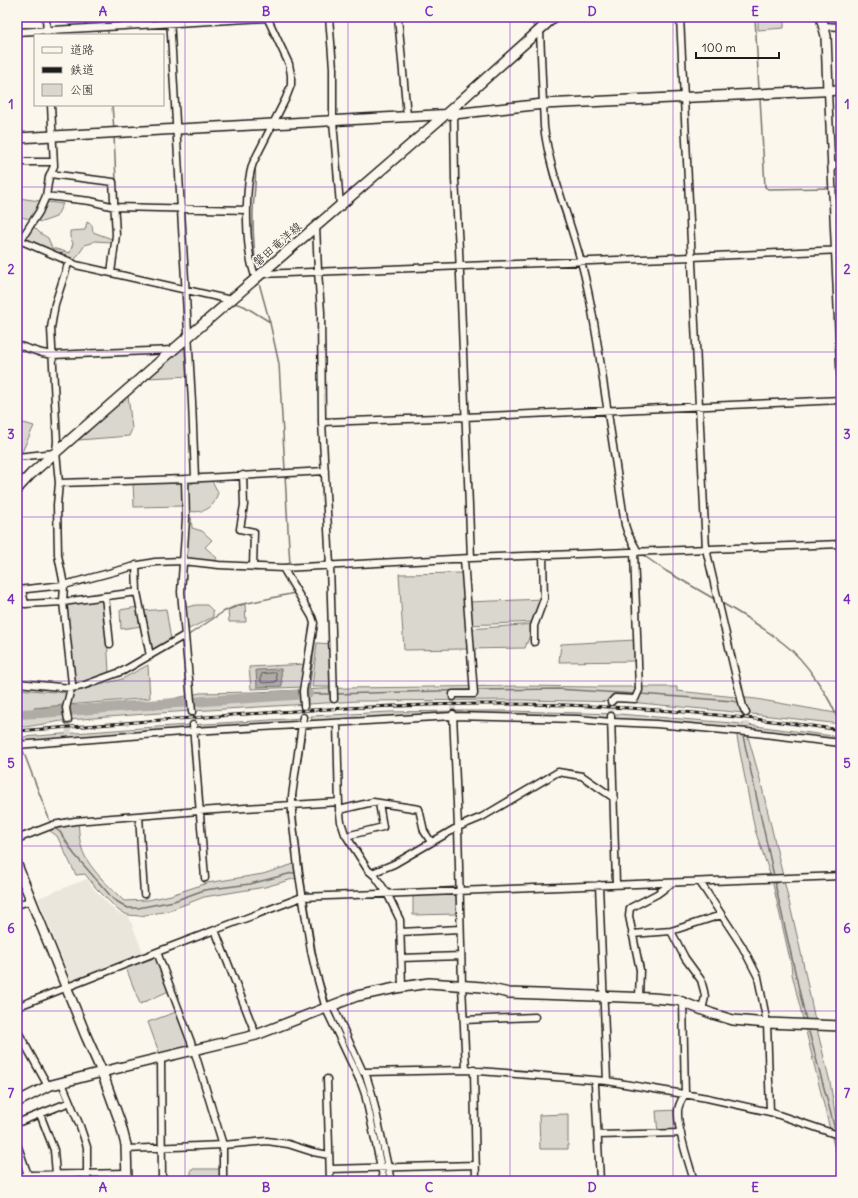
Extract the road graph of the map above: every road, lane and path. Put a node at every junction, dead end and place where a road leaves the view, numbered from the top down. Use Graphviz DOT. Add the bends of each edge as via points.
graph roads {
  1 [pos="46,17"];
  2 [pos="329,17"];
  3 [pos="398,17"];
  4 [pos="542,17"];
  5 [pos="554,17"];
  6 [pos="680,17"];
  7 [pos="267,18"];
  8 [pos="171,20"];
  9 [pos="822,21"];
  10 [pos="841,27"];
  11 [pos="541,29"];
  12 [pos="17,32"];
  13 [pos="47,32"];
  14 [pos="841,90"];
  15 [pos="828,91"];
  16 [pos="684,97"];
  17 [pos="543,104"];
  18 [pos="51,106"];
  19 [pos="450,114"];
  20 [pos="407,116"];
  21 [pos="333,121"];
  22 [pos="272,124"];
  23 [pos="176,130"];
  24 [pos="52,136"];
  25 [pos="17,138"];
  26 [pos="17,162"];
  27 [pos="54,162"];
  28 [pos="831,165"];
  29 [pos="841,165"];
  30 [pos="50,174"];
  31 [pos="46,196"];
  32 [pos="340,205"];
  33 [pos="115,207"];
  34 [pos="181,208"];
  35 [pos="247,210"];
  36 [pos="316,226"];
  37 [pos="18,240"];
  38 [pos="838,250"];
  39 [pos="692,257"];
  40 [pos="69,261"];
  41 [pos="582,262"];
  42 [pos="460,267"];
  43 [pos="318,272"];
  44 [pos="112,273"];
  45 [pos="258,276"];
  46 [pos="186,290"];
  47 [pos="231,300"];
  48 [pos="188,337"];
  49 [pos="17,345"];
  50 [pos="173,350"];
  51 [pos="53,355"];
  52 [pos="841,387"];
  53 [pos="841,400"];
  54 [pos="699,406"];
  55 [pos="608,411"];
  56 [pos="465,417"];
  57 [pos="322,422"];
  58 [pos="56,452"];
  59 [pos="17,457"];
  60 [pos="325,471"];
  61 [pos="243,475"];
  62 [pos="185,478"];
  63 [pos="195,478"];
  64 [pos="59,483"];
  65 [pos="17,489"];
  66 [pos="841,544"];
  67 [pos="706,549"];
  68 [pos="636,552"];
  69 [pos="543,555"];
  70 [pos="468,558"];
  71 [pos="183,562"];
  72 [pos="136,565"];
  73 [pos="330,565"];
  74 [pos="253,567"];
  75 [pos="283,568"];
  76 [pos="64,585"];
  77 [pos="20,590"];
  78 [pos="137,592"];
  79 [pos="105,596"];
  80 [pos="63,602"];
  81 [pos="185,634"];
  82 [pos="534,642"];
  83 [pos="110,644"];
  84 [pos="150,656"];
  85 [pos="17,683"];
  86 [pos="71,688"];
  87 [pos="453,697"];
  88 [pos="334,699"];
  89 [pos="612,702"];
  90 [pos="304,706"];
  91 [pos="192,712"];
  92 [pos="746,713"];
  93 [pos="453,714"];
  94 [pos="303,717"];
  95 [pos="611,719"];
  96 [pos="68,720"];
  97 [pos="337,723"];
  98 [pos="302,724"];
  99 [pos="193,728"];
  100 [pos="841,743"];
  101 [pos="17,745"];
  102 [pos="614,798"];
  103 [pos="339,802"];
  104 [pos="379,803"];
  105 [pos="291,805"];
  106 [pos="339,810"];
  107 [pos="199,811"];
  108 [pos="139,816"];
  109 [pos="458,827"];
  110 [pos="346,836"];
  111 [pos="17,839"];
  112 [pos="431,842"];
  113 [pos="17,865"];
  114 [pos="372,873"];
  115 [pos="841,876"];
  116 [pos="205,878"];
  117 [pos="700,882"];
  118 [pos="672,883"];
  119 [pos="616,884"];
  120 [pos="599,885"];
  121 [pos="459,891"];
  122 [pos="386,893"];
  123 [pos="144,894"];
  124 [pos="302,897"];
  125 [pos="32,900"];
  126 [pos="17,905"];
  127 [pos="721,915"];
  128 [pos="460,929"];
  129 [pos="215,930"];
  130 [pos="671,931"];
  131 [pos="400,932"];
  132 [pos="632,934"];
  133 [pos="157,952"];
  134 [pos="461,956"];
  135 [pos="401,958"];
  136 [pos="462,985"];
  137 [pos="67,987"];
  138 [pos="402,987"];
  139 [pos="604,996"];
  140 [pos="639,997"];
  141 [pos="683,1002"];
  142 [pos="330,1007"];
  143 [pos="17,1008"];
  144 [pos="702,1010"];
  145 [pos="535,1017"];
  146 [pos="464,1020"];
  147 [pos="767,1023"];
  148 [pos="841,1026"];
  149 [pos="17,1030"];
  150 [pos="256,1035"];
  151 [pos="194,1050"];
  152 [pos="161,1058"];
  153 [pos="466,1070"];
  154 [pos="474,1070"];
  155 [pos="102,1072"];
  156 [pos="365,1072"];
  157 [pos="327,1080"];
  158 [pos="607,1081"];
  159 [pos="62,1082"];
  160 [pos="595,1085"];
  161 [pos="48,1086"];
  162 [pos="685,1094"];
  163 [pos="17,1102"];
  164 [pos="70,1102"];
  165 [pos="770,1112"];
  166 [pos="40,1114"];
  167 [pos="17,1123"];
  168 [pos="681,1133"];
  169 [pos="598,1135"];
  170 [pos="841,1136"];
  171 [pos="17,1144"];
  172 [pos="223,1145"];
  173 [pos="162,1147"];
  174 [pos="126,1149"];
  175 [pos="329,1155"];
  176 [pos="476,1165"];
  177 [pos="381,1167"];
  178 [pos="388,1167"];
  179 [pos="330,1169"];
  180 [pos="56,1174"];
  181 [pos="87,1174"];
  182 [pos="28,1175"];
  183 [pos="126,1177"];
  184 [pos="17,1178"];
  185 [pos="87,1181"];
  186 [pos="162,1181"];
  187 [pos="223,1181"];
  188 [pos="330,1181"];
  189 [pos="384,1181"];
  190 [pos="391,1181"];
  191 [pos="476,1181"];
  192 [pos="600,1181"];
  193 [pos="694,1181"];
  1 -- 13 [label="street"];
  2 -- 21 [label="street" via="333,68"];
  3 -- 20 [label="street"];
  4 -- 11 [label="street"];
  5 -- 11 [label="street, 磐田竜洋線"];
  6 -- 16 [label="street"];
  7 -- 8 [label="street"];
  7 -- 22 [label="street" via="289,64 291,75 291,85 286,98"];
  8 -- 13 [label="street"];
  8 -- 23 [label="street"];
  9 -- 10 [label="street"];
  9 -- 15 [label="street" via="826,36"];
  11 -- 17 [label="street"];
  11 -- 19 [label="street, 磐田竜洋線"];
  12 -- 13 [label="street"];
  14 -- 15 [label="street"];
  15 -- 16 [label="street"];
  15 -- 28 [label="street"];
  16 -- 17 [label="street"];
  16 -- 39 [label="street"];
  17 -- 19 [label="street"];
  17 -- 41 [label="street" via="549,158"];
  18 -- 24 [label="street"];
  19 -- 20 [label="street"];
  19 -- 32 [label="street, 磐田竜洋線"];
  19 -- 42 [label="street"];
  20 -- 21 [label="street"];
  21 -- 22 [label="street"];
  21 -- 32 [label="street"];
  22 -- 23 [label="street"];
  22 -- 35 [label="street" via="250,171"];
  23 -- 24 [label="street"];
  23 -- 34 [label="street"];
  24 -- 25 [label="street"];
  24 -- 27 [label="street"];
  26 -- 27 [label="street"];
  27 -- 30 [label="street"];
  28 -- 29 [label="street"];
  28 -- 38 [label="street"];
  30 -- 31 [label="street"];
  30 -- 33 [label="street" via="113,182"];
  31 -- 33 [label="street"];
  31 -- 37 [label="street" via="35,218"];
  32 -- 36 [label="street, 磐田竜洋線"];
  33 -- 34 [label="street"];
  33 -- 44 [label="street" via="116,235"];
  34 -- 35 [label="street"];
  34 -- 46 [label="street"];
  35 -- 45 [label="street" via="253,271"];
  36 -- 43 [label="street"];
  36 -- 45 [label="street, 磐田竜洋線"];
  37 -- 40 [label="street"];
  38 -- 39 [label="street"];
  38 -- 52 [label="street"];
  39 -- 41 [label="street"];
  39 -- 54 [label="street"];
  40 -- 44 [label="street"];
  40 -- 51 [label="street" via="55,304 51,328"];
  41 -- 42 [label="street"];
  41 -- 55 [label="street" via="595,324"];
  42 -- 43 [label="street"];
  42 -- 56 [label="street"];
  43 -- 45 [label="street"];
  43 -- 57 [label="street"];
  44 -- 46 [label="street"];
  45 -- 47 [label="street, 磐田竜洋線"];
  46 -- 47 [label="street"];
  46 -- 48 [label="street"];
  47 -- 48 [label="street, 磐田竜洋線"];
  48 -- 50 [label="street, 磐田竜洋線"];
  48 -- 63 [label="street"];
  49 -- 51 [label="street"];
  50 -- 51 [label="street"];
  50 -- 58 [label="street, 磐田竜洋線"];
  51 -- 58 [label="street"];
  53 -- 54 [label="street"];
  54 -- 55 [label="street"];
  54 -- 67 [label="street"];
  55 -- 56 [label="street"];
  55 -- 68 [label="street" via="625,524"];
  56 -- 57 [label="street"];
  56 -- 70 [label="street"];
  57 -- 60 [label="street"];
  58 -- 59 [label="street"];
  58 -- 64 [label="street"];
  58 -- 65 [label="street, 磐田竜洋線"];
  60 -- 61 [label="street"];
  60 -- 73 [label="street"];
  61 -- 63 [label="street"];
  61 -- 74 [label="street" via="244,505 240,529 254,532"];
  62 -- 63 [label="street"];
  62 -- 64 [label="street"];
  62 -- 71 [label="street"];
  64 -- 76 [label="street" via="58,555"];
  66 -- 67 [label="street"];
  67 -- 68 [label="street"];
  67 -- 92 [label="street"];
  68 -- 69 [label="street"];
  68 -- 89 [label="street" via="639,690 635,699 615,698"];
  69 -- 70 [label="street"];
  69 -- 82 [label="street" via="544,599 534,626"];
  70 -- 73 [label="street"];
  70 -- 87 [label="street" via="474,694 453,694"];
  71 -- 72 [label="street"];
  71 -- 74 [label="street"];
  71 -- 81 [label="street" via="181,592"];
  72 -- 76 [label="street"];
  72 -- 78 [label="street"];
  73 -- 75 [label="street"];
  73 -- 88 [label="street"];
  74 -- 75 [label="street"];
  75 -- 90 [label="street" via="314,623 303,691"];
  76 -- 77 [label="street"];
  76 -- 80 [label="street"];
  77 -- 80 [label="street" via="25,604"];
  78 -- 79 [label="street"];
  78 -- 84 [label="street"];
  79 -- 80 [label="street"];
  79 -- 83 [label="street"];
  80 -- 86 [label="street"];
  81 -- 84 [label="street"];
  81 -- 91 [label="street"];
  84 -- 86 [label="street" via="123,671"];
  85 -- 86 [label="street"];
  86 -- 96 [label="street" via="66,708"];
  93 -- 95 [label="street"];
  93 -- 97 [label="street"];
  93 -- 109 [label="street"];
  94 -- 98 [label="street"];
  95 -- 100 [label="street"];
  95 -- 102 [label="street"];
  97 -- 98 [label="street"];
  97 -- 103 [label="street"];
  98 -- 99 [label="street"];
  98 -- 105 [label="street"];
  99 -- 101 [label="street"];
  99 -- 107 [label="street"];
  102 -- 109 [label="street" via="582,776 558,772 482,817"];
  102 -- 119 [label="street"];
  103 -- 105 [label="street"];
  103 -- 106 [label="street"];
  104 -- 106 [label="street" via="373,802"];
  104 -- 110 [label="street" via="383,827"];
  104 -- 112 [label="street" via="419,809 424,831"];
  105 -- 107 [label="street"];
  105 -- 124 [label="street"];
  106 -- 110 [label="street"];
  107 -- 108 [label="street"];
  107 -- 116 [label="street"];
  108 -- 111 [label="street" via="53,825"];
  108 -- 123 [label="street"];
  109 -- 112 [label="street"];
  109 -- 121 [label="street"];
  110 -- 114 [label="street"];
  112 -- 114 [label="street" via="394,864"];
  113 -- 125 [label="street"];
  114 -- 122 [label="street"];
  115 -- 117 [label="street"];
  117 -- 118 [label="street"];
  117 -- 127 [label="street"];
  118 -- 119 [label="street"];
  118 -- 132 [label="street" via="630,908"];
  119 -- 120 [label="street"];
  120 -- 121 [label="street"];
  120 -- 139 [label="street"];
  121 -- 122 [label="street"];
  121 -- 128 [label="street"];
  122 -- 124 [label="street"];
  122 -- 131 [label="street" via="400,920"];
  124 -- 129 [label="street"];
  124 -- 142 [label="street" via="312,955"];
  125 -- 126 [label="street"];
  125 -- 137 [label="street"];
  127 -- 130 [label="street"];
  127 -- 147 [label="street" via="742,946 758,977"];
  128 -- 131 [label="street"];
  128 -- 134 [label="street"];
  129 -- 133 [label="street"];
  129 -- 150 [label="street"];
  130 -- 132 [label="street"];
  130 -- 144 [label="street" via="700,980 705,997"];
  131 -- 135 [label="street"];
  132 -- 140 [label="street" via="640,970"];
  133 -- 137 [label="street"];
  133 -- 151 [label="street"];
  134 -- 135 [label="street"];
  134 -- 136 [label="street"];
  135 -- 138 [label="street"];
  136 -- 138 [label="street" via="429,983"];
  136 -- 139 [label="street" via="509,993"];
  136 -- 146 [label="street"];
  137 -- 143 [label="street"];
  137 -- 155 [label="street"];
  138 -- 142 [label="street" via="357,996"];
  139 -- 140 [label="street"];
  139 -- 158 [label="street"];
  140 -- 141 [label="street"];
  141 -- 144 [label="street"];
  141 -- 162 [label="street"];
  142 -- 150 [label="street"];
  142 -- 156 [label="street"];
  142 -- 177 [label="street" via="363,1089"];
  144 -- 147 [label="street" via="733,1020"];
  145 -- 146 [label="street"];
  146 -- 153 [label="street"];
  147 -- 148 [label="street"];
  147 -- 165 [label="street"];
  149 -- 161 [label="street"];
  150 -- 151 [label="street"];
  151 -- 152 [label="street"];
  151 -- 172 [label="street"];
  152 -- 155 [label="street"];
  152 -- 173 [label="street"];
  153 -- 154 [label="street"];
  153 -- 156 [label="street"];
  154 -- 158 [label="street"];
  154 -- 176 [label="street"];
  155 -- 159 [label="street"];
  155 -- 174 [label="street" via="120,1122"];
  156 -- 178 [label="street"];
  157 -- 175 [label="street"];
  158 -- 162 [label="street"];
  159 -- 161 [label="street"];
  159 -- 164 [label="street"];
  160 -- 169 [label="street"];
  161 -- 163 [label="street"];
  162 -- 165 [label="street"];
  162 -- 168 [label="street" via="678,1110"];
  164 -- 166 [label="street"];
  164 -- 181 [label="street" via="87,1147"];
  165 -- 170 [label="street"];
  166 -- 167 [label="street"];
  166 -- 180 [label="street" via="54,1150"];
  168 -- 169 [label="street"];
  168 -- 193 [label="street"];
  169 -- 192 [label="street"];
  171 -- 182 [label="street"];
  172 -- 173 [label="street"];
  172 -- 175 [label="street" via="267,1141"];
  172 -- 187 [label="street"];
  173 -- 174 [label="street"];
  173 -- 186 [label="street"];
  174 -- 183 [label="street"];
  175 -- 179 [label="street"];
  176 -- 178 [label="street"];
  176 -- 191 [label="street"];
  177 -- 178 [label="street"];
  177 -- 179 [label="street"];
  177 -- 189 [label="street"];
  178 -- 190 [label="street"];
  179 -- 188 [label="street"];
  180 -- 181 [label="street"];
  180 -- 182 [label="street"];
  181 -- 183 [label="street"];
  181 -- 185 [label="street"];
  182 -- 184 [label="street"];
}
